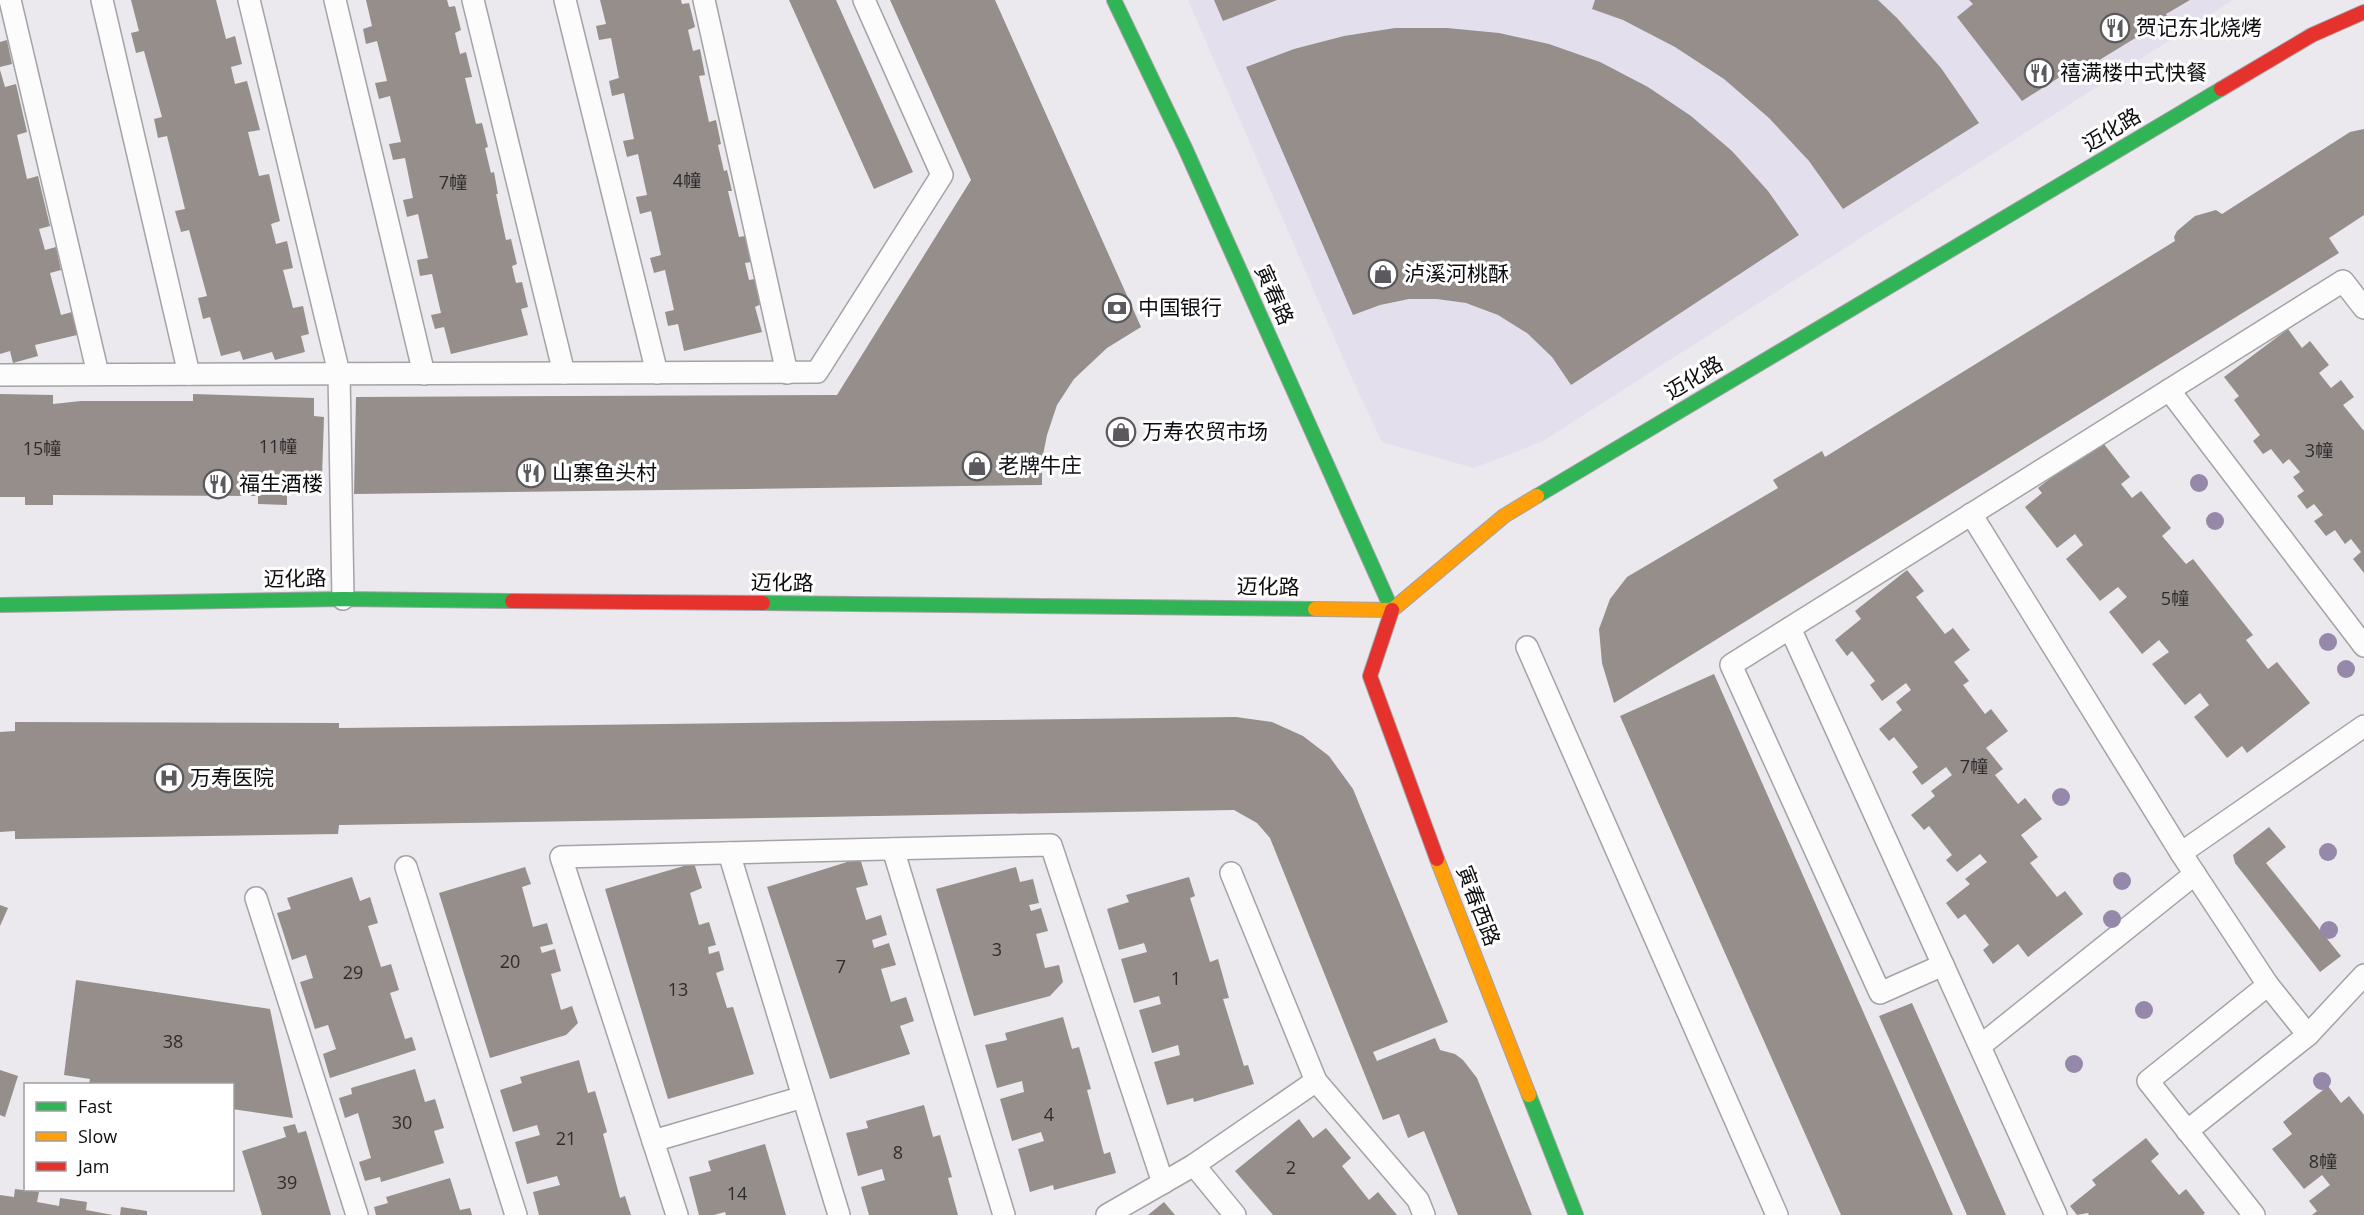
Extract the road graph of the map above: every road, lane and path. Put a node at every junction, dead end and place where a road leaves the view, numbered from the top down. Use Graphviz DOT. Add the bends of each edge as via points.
graph roads {
  1 [pos="10,0"];
  2 [pos="102,0"];
  3 [pos="249,0"];
  4 [pos="335,0"];
  5 [pos="473,0"];
  6 [pos="565,0"];
  7 [pos="704,0"];
  8 [pos="864,0"];
  9 [pos="1114,0"];
  10 [pos="2364,12"];
  11 [pos="2364,308"];
  12 [pos="787,372"];
  13 [pos="339,373"];
  14 [pos="564,373"];
  15 [pos="657,373"];
  16 [pos="98,374"];
  17 [pos="189,374"];
  18 [pos="424,374"];
  19 [pos="0,375"];
  20 [pos="2169,390"];
  21 [pos="1971,514"];
  22 [pos="343,599"];
  23 [pos="0,605"];
  24 [pos="1392,610"];
  25 [pos="1790,628"];
  26 [pos="2364,646"];
  27 [pos="1527,647"];
  28 [pos="2364,726"];
  29 [pos="893,849"];
  30 [pos="729,853"];
  31 [pos="2181,853"];
  32 [pos="406,867"];
  33 [pos="1231,873"];
  34 [pos="2195,874"];
  35 [pos="256,898"];
  36 [pos="1943,965"];
  37 [pos="2364,975"];
  38 [pos="2268,985"];
  39 [pos="2308,1035"];
  40 [pos="1980,1046"];
  41 [pos="1316,1081"];
  42 [pos="803,1097"];
  43 [pos="2187,1131"];
  44 [pos="653,1141"];
  45 [pos="1194,1165"];
  46 [pos="1163,1183"];
  47 [pos="357,1215"];
  48 [pos="516,1215"];
  49 [pos="677,1215"];
  50 [pos="839,1215"];
  51 [pos="1004,1215"];
  52 [pos="1107,1215"];
  53 [pos="1235,1215"];
  54 [pos="1424,1215"];
  55 [pos="1576,1215"];
  56 [pos="1778,1215"];
  57 [pos="2056,1215"];
  58 [pos="2254,1215"];
  1 -- 16 [label="lane"];
  2 -- 17 [label="lane"];
  3 -- 13 [label="lane"];
  4 -- 18 [label="lane"];
  5 -- 14 [label="lane"];
  6 -- 15 [label="lane"];
  7 -- 12 [label="lane"];
  8 -- 12 [label="lane" via="942,175 818,372"];
  9 -- 24 [label="street, 寅春路" via="1185,148"];
  10 -- 24 [label="street, 迈化路" via="2302,41 1504,516"];
  11 -- 20 [label="lane" via="2343,281"];
  12 -- 15 [label="lane"];
  13 -- 17 [label="lane"];
  13 -- 18 [label="lane"];
  13 -- 22 [label="lane"];
  14 -- 15 [label="lane"];
  14 -- 18 [label="lane"];
  16 -- 17 [label="lane"];
  16 -- 19 [label="lane"];
  20 -- 21 [label="lane"];
  20 -- 26 [label="lane"];
  21 -- 25 [label="lane"];
  21 -- 31 [label="lane"];
  22 -- 23 [label="street, 迈化路"];
  22 -- 24 [label="street, 迈化路"];
  24 -- 55 [label="street, 寅春西路" via="1370,676 1455,907"];
  25 -- 36 [label="lane"];
  25 -- 36 [label="lane" via="1731,664 1880,993"];
  27 -- 56 [label="lane"];
  28 -- 31 [label="lane"];
  29 -- 30 [label="lane"];
  29 -- 46 [label="lane" via="1050,845"];
  29 -- 51 [label="lane"];
  30 -- 42 [label="lane"];
  30 -- 44 [label="lane" via="561,856"];
  31 -- 34 [label="lane"];
  32 -- 48 [label="lane"];
  33 -- 41 [label="lane"];
  34 -- 38 [label="lane"];
  34 -- 40 [label="lane"];
  35 -- 47 [label="lane"];
  36 -- 40 [label="lane"];
  37 -- 39 [label="lane"];
  38 -- 39 [label="lane"];
  38 -- 43 [label="lane" via="2148,1081"];
  39 -- 43 [label="lane"];
  40 -- 57 [label="lane"];
  41 -- 45 [label="lane"];
  41 -- 54 [label="lane" via="1418,1200"];
  42 -- 44 [label="lane"];
  42 -- 50 [label="lane"];
  43 -- 58 [label="lane"];
  44 -- 49 [label="lane"];
  45 -- 46 [label="lane"];
  45 -- 53 [label="lane"];
  46 -- 52 [label="lane"];
}
